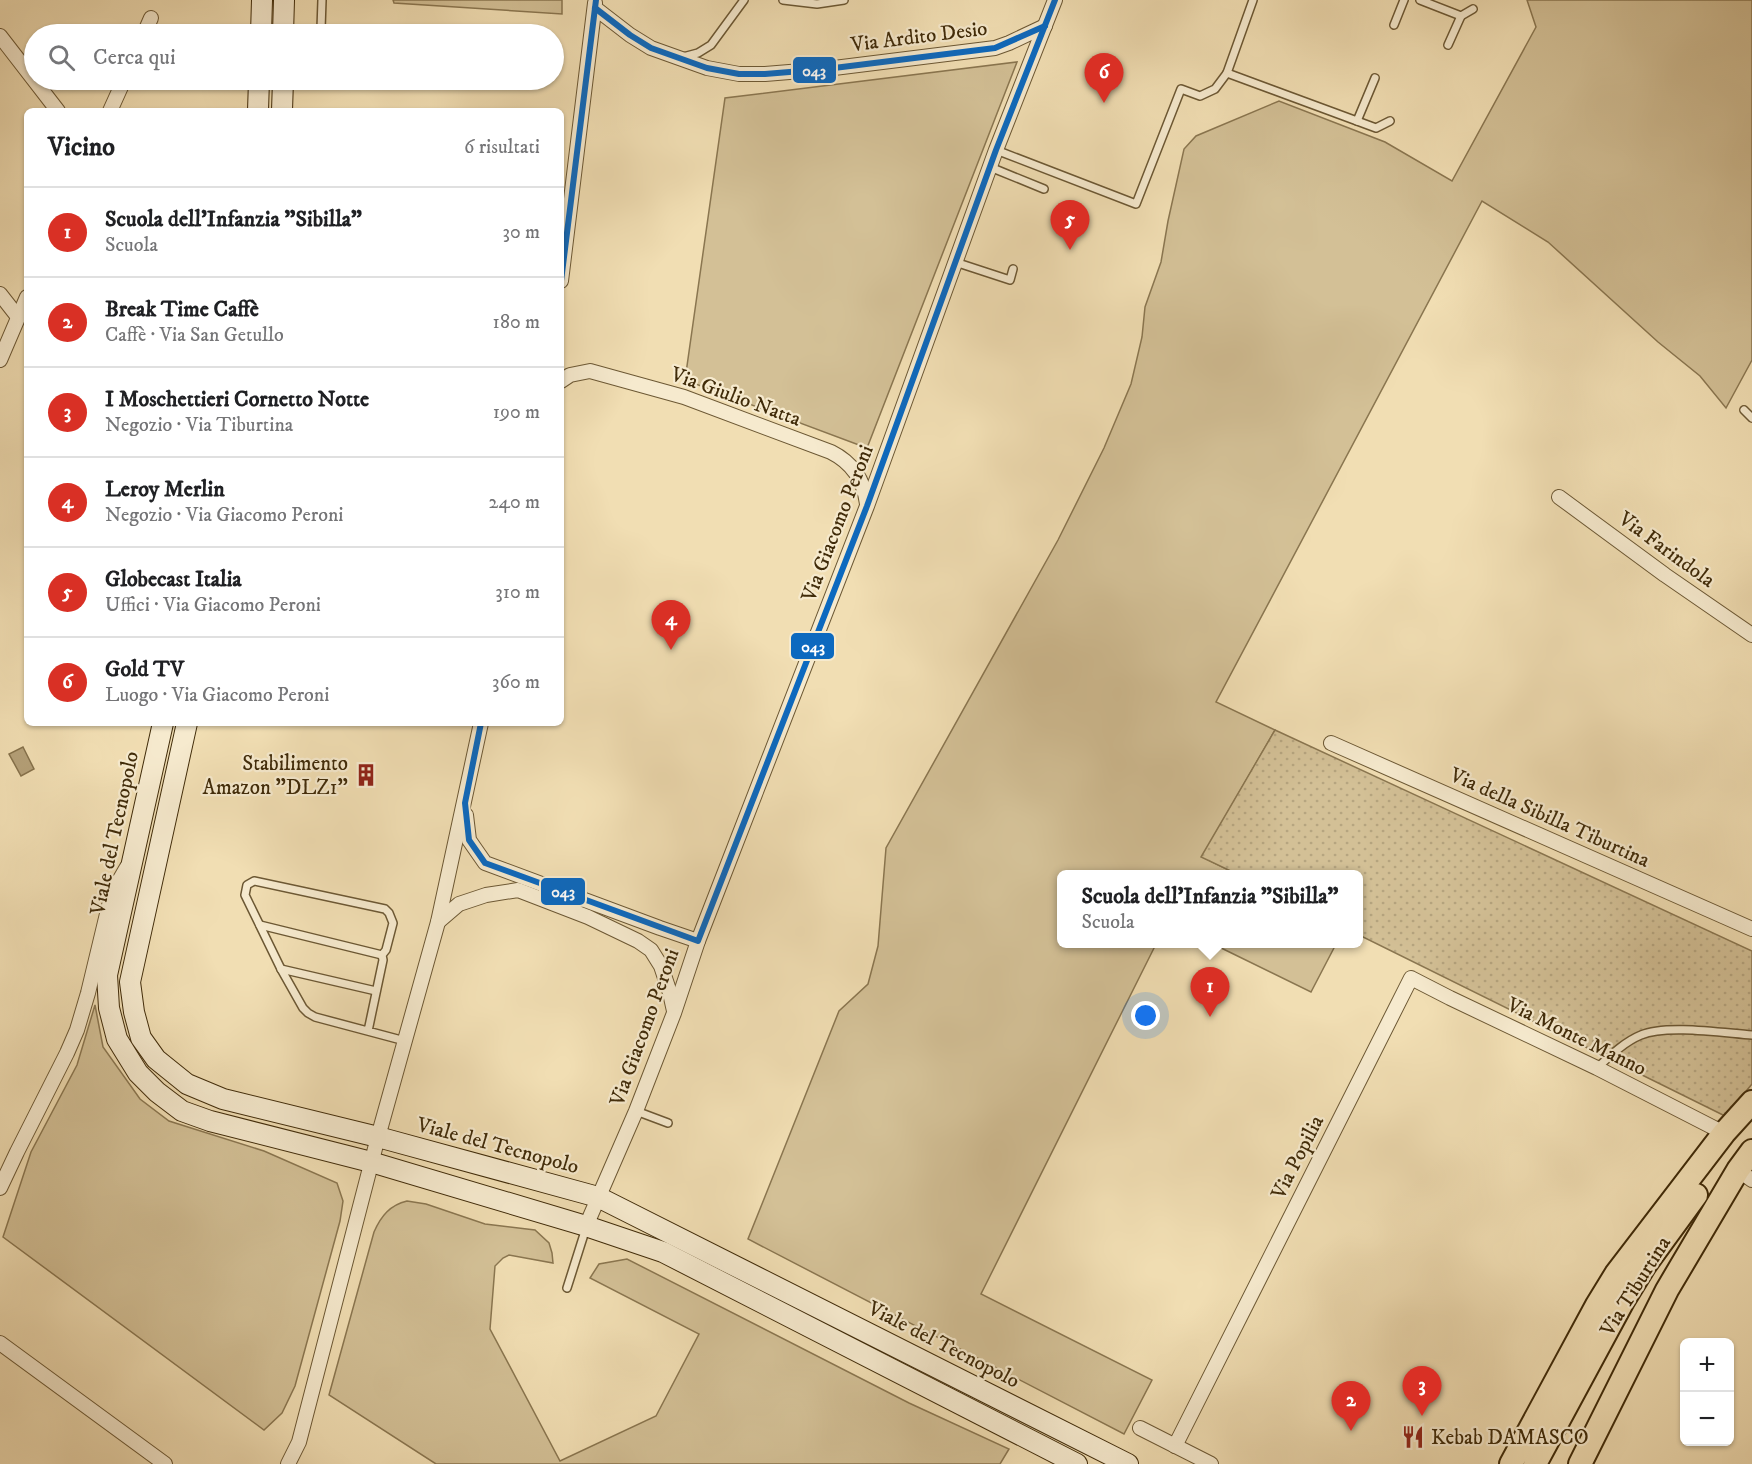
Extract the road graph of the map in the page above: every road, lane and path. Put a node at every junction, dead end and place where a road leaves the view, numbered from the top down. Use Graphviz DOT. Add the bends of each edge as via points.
graph roads {
  1 [pos="262,0"];
  2 [pos="284,0"];
  3 [pos="322,0"];
  4 [pos="744,0"];
  5 [pos="783,0"];
  6 [pos="844,0"];
  7 [pos="1055,0"];
  8 [pos="1253,0"];
  9 [pos="1404,0"];
  10 [pos="1420,0"];
  11 [pos="595,4"];
  12 [pos="1473,9"];
  13 [pos="1461,16"];
  14 [pos="151,18"];
  15 [pos="148,24"];
  16 [pos="261,24"];
  17 [pos="283,24"];
  18 [pos="321,24"];
  19 [pos="1394,25"];
  20 [pos="1045,26"];
  21 [pos="0,36"];
  22 [pos="1448,45"];
  23 [pos="678,58"];
  24 [pos="24,67"];
  25 [pos="1227,73"];
  26 [pos="1375,78"];
  27 [pos="42,90"];
  28 [pos="119,90"];
  29 [pos="259,90"];
  30 [pos="283,90"];
  31 [pos="56,108"];
  32 [pos="111,108"];
  33 [pos="258,108"];
  34 [pos="282,108"];
  35 [pos="1357,121"];
  36 [pos="1390,121"];
  37 [pos="996,150"];
  38 [pos="990,167"];
  39 [pos="1044,189"];
  40 [pos="564,257"];
  41 [pos="956,262"];
  42 [pos="1013,269"];
  43 [pos="0,294"];
  44 [pos="24,304"];
  45 [pos="18,317"];
  46 [pos="0,360"];
  47 [pos="564,379"];
  48 [pos="1744,410"];
  49 [pos="1752,417"];
  50 [pos="1559,497"];
  51 [pos="867,506"];
  52 [pos="1752,635"];
  53 [pos="162,726"];
  54 [pos="187,726"];
  55 [pos="480,726"];
  56 [pos="1331,743"];
  57 [pos="465,803"];
  58 [pos="134,855"];
  59 [pos="438,922"];
  60 [pos="260,925"];
  61 [pos="1752,929"];
  62 [pos="698,941"];
  63 [pos="382,955"];
  64 [pos="281,969"];
  65 [pos="1411,978"];
  66 [pos="375,991"];
  67 [pos="674,1013"];
  68 [pos="368,1031"];
  69 [pos="1752,1035"];
  70 [pos="405,1041"];
  71 [pos="1597,1068"];
  72 [pos="1752,1102"];
  73 [pos="636,1111"];
  74 [pos="1752,1119"];
  75 [pos="668,1123"];
  76 [pos="1724,1133"];
  77 [pos="378,1137"];
  78 [pos="1752,1151"];
  79 [pos="371,1162"];
  80 [pos="1745,1175"];
  81 [pos="0,1188"];
  82 [pos="598,1197"];
  83 [pos="586,1226"];
  84 [pos="567,1288"];
  85 [pos="0,1343"];
  86 [pos="1140,1428"];
  87 [pos="1593,1440"];
  88 [pos="1175,1446"];
  89 [pos="165,1464"];
  90 [pos="288,1464"];
  91 [pos="1077,1464"];
  92 [pos="1128,1464"];
  93 [pos="1211,1464"];
  94 [pos="1511,1464"];
  95 [pos="1535,1464"];
  96 [pos="1580,1464"];
  97 [pos="1587,1464"];
  1 -- 16 [label="main road"];
  2 -- 17 [label="main road"];
  3 -- 18 [label="lane"];
  4 -- 23 [label="lane" via="711,45"];
  5 -- 6 [label="lane"];
  7 -- 20 [label="street, Via Giacomo Peroni"];
  8 -- 25 [label="lane"];
  9 -- 19 [label="lane"];
  10 -- 13 [label="lane"];
  11 -- 23 [label="street, Via Ardito Desio" via="630,35"];
  11 -- 40 [label="street"];
  12 -- 13 [label="lane"];
  13 -- 22 [label="lane"];
  14 -- 15 [label="street"];
  20 -- 23 [label="street, Via Ardito Desio" via="995,48 776,74 739,74"];
  20 -- 37 [label="street, Via Giacomo Peroni"];
  21 -- 24 [label="street"];
  25 -- 35 [label="lane"];
  25 -- 37 [label="lane" via="1215,89 1200,96 1181,89 1136,204"];
  26 -- 35 [label="lane"];
  27 -- 31 [label="street"];
  28 -- 32 [label="street"];
  29 -- 33 [label="main road"];
  30 -- 34 [label="main road"];
  35 -- 36 [label="lane" via="1376,128"];
  37 -- 38 [label="street, Via Giacomo Peroni"];
  38 -- 39 [label="lane"];
  38 -- 41 [label="street, Via Giacomo Peroni"];
  41 -- 42 [label="lane" via="1010,280"];
  41 -- 51 [label="street, Via Giacomo Peroni"];
  43 -- 45 [label="street"];
  44 -- 45 [label="street"];
  45 -- 46 [label="street"];
  47 -- 51 [label="street, Via Giulio Natta" via="590,371 684,397 831,452 858,474"];
  48 -- 49 [label="lane"];
  50 -- 52 [label="street, Via Farindola"];
  51 -- 62 [label="street, Via Giacomo Peroni"];
  53 -- 58 [label="main road, Viale del Tecnopolo"];
  54 -- 77 [label="main road, Viale del Tecnopolo" via="130,982 141,1038 156,1059 187,1084 223,1099"];
  55 -- 57 [label="street"];
  56 -- 61 [label="street, Via della Sibilla Tiburtina"];
  57 -- 59 [label="street"];
  57 -- 62 [label="street" via="469,840 485,863"];
  58 -- 79 [label="main road, Viale del Tecnopolo" via="106,975 117,1040 138,1073 157,1092 191,1114"];
  58 -- 81 [label="street" via="112,893 84,1012 68,1053"];
  59 -- 67 [label="street" via="459,904 518,890 588,917 651,950 661,966"];
  59 -- 70 [label="street"];
  60 -- 63 [label="lane"];
  60 -- 63 [label="lane" via="245,895 247,885 254,881 385,909 393,923"];
  60 -- 64 [label="lane"];
  62 -- 67 [label="street, Via Giacomo Peroni"];
  63 -- 66 [label="lane"];
  64 -- 66 [label="lane"];
  64 -- 68 [label="lane" via="308,1013"];
  65 -- 71 [label="street, Via Monte Manno"];
  65 -- 88 [label="street, Via Popilia"];
  66 -- 68 [label="lane"];
  67 -- 73 [label="street, Via Giacomo Peroni"];
  68 -- 70 [label="lane"];
  69 -- 71 [label="lane" via="1654,1031 1632,1040"];
  70 -- 77 [label="street"];
  71 -- 76 [label="street, Via Monte Manno"];
  72 -- 76 [label="main road"];
  73 -- 75 [label="lane"];
  73 -- 82 [label="street, Via Giacomo Peroni"];
  74 -- 95 [label="main road, Via Tiburtina" via="1634,1282"];
  76 -- 94 [label="main road" via="1610,1284"];
  77 -- 79 [label="street"];
  77 -- 82 [label="main road, Viale del Tecnopolo"];
  78 -- 80 [label="main road, Via Tiburtina"];
  79 -- 83 [label="main road, Viale del Tecnopolo"];
  79 -- 90 [label="street" via="299,1442"];
  80 -- 87 [label="main road, Via Tiburtina" via="1667,1290"];
  82 -- 83 [label="street, Via Giacomo Peroni"];
  82 -- 92 [label="main road, Viale del Tecnopolo"];
  83 -- 84 [label="lane"];
  83 -- 91 [label="main road, Viale del Tecnopolo" via="663,1252"];
  85 -- 89 [label="street"];
  86 -- 88 [label="street"];
  87 -- 96 [label="main road, Via Tiburtina"];
  87 -- 97 [label="lane"];
  88 -- 93 [label="street"];
}
